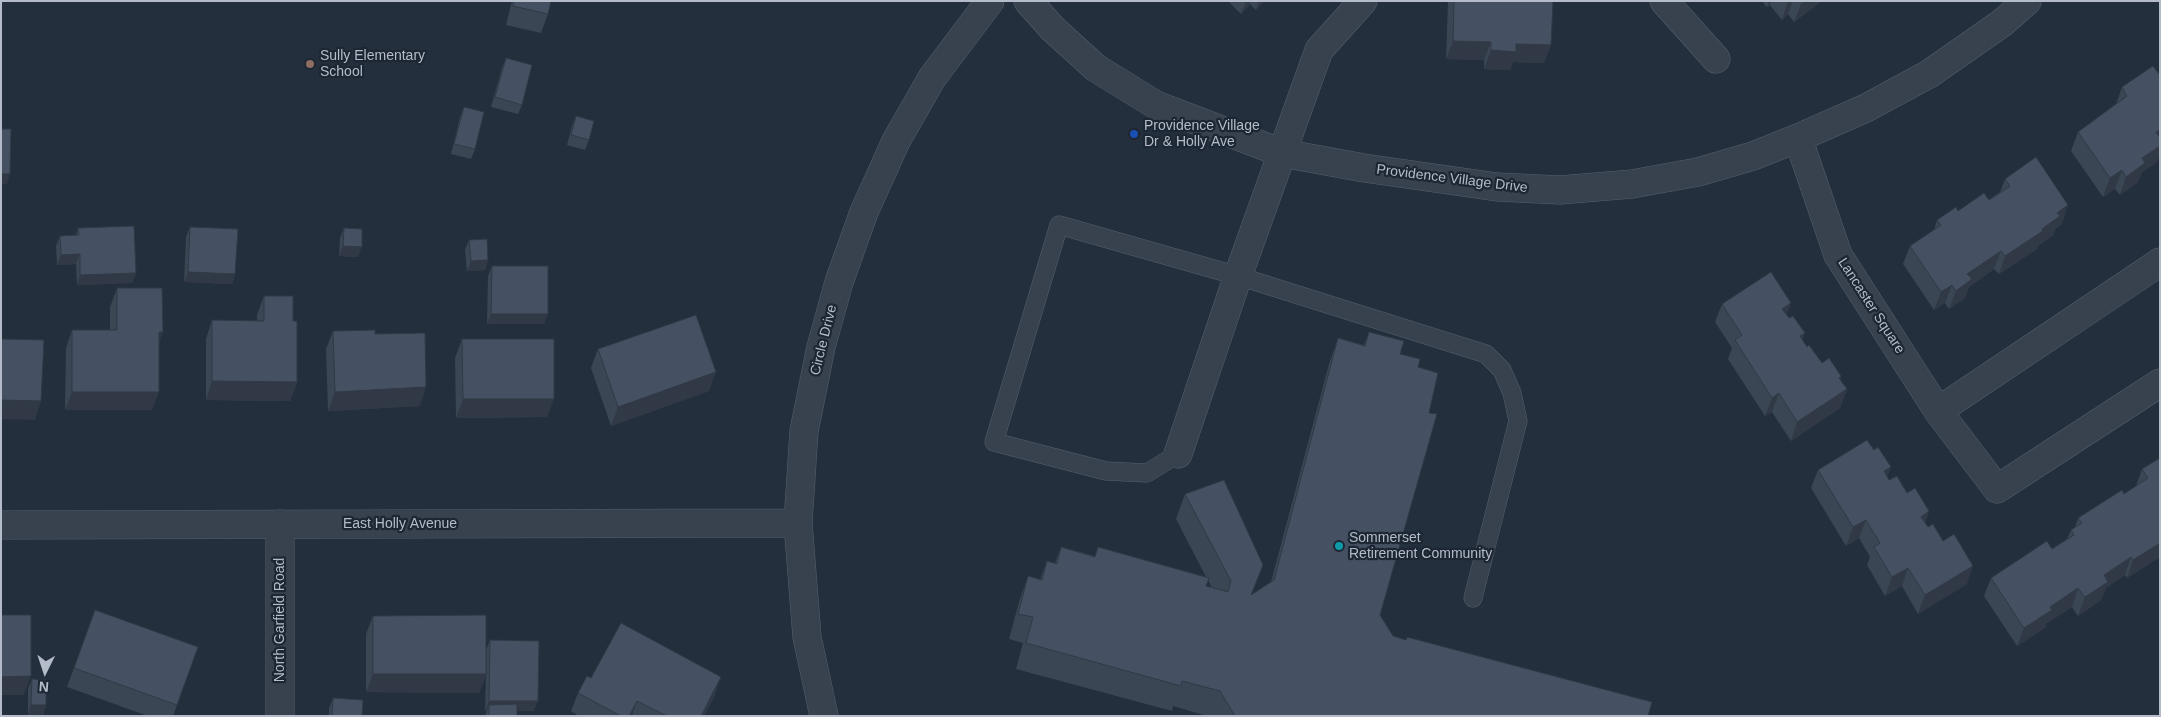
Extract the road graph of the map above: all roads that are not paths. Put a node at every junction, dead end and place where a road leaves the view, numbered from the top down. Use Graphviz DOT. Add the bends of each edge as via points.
graph roads {
  1 [pos="990,1"];
  2 [pos="1028,1"];
  3 [pos="1363,1"];
  4 [pos="1664,1"];
  5 [pos="2027,1"];
  6 [pos="1716,59"];
  7 [pos="1798,138"];
  8 [pos="1282,153"];
  9 [pos="2160,262"];
  10 [pos="1238,276"];
  11 [pos="2160,383"];
  12 [pos="1938,411"];
  13 [pos="1178,454"];
  14 [pos="798,522"];
  15 [pos="280,524"];
  16 [pos="1,525"];
  17 [pos="1473,598"];
  18 [pos="280,716"];
  19 [pos="824,716"];
  1 -- 14 [label="street, Circle Drive" via="932,78 896,141 864,212 839,282 821,348 804,431"];
  2 -- 8 [label="street, Providence Village Drive" via="1096,68 1156,105"];
  3 -- 8 [label="street" via="1319,50"];
  4 -- 6 [label="street"];
  5 -- 7 [label="street, Providence Village Drive" via="2002,23 1929,74 1866,108"];
  7 -- 8 [label="street, Providence Village Drive" via="1753,156 1698,172 1632,184 1560,190 1497,187"];
  7 -- 12 [label="street, Lancaster Square" via="1838,254"];
  8 -- 10 [label="street"];
  9 -- 12 [label="street"];
  10 -- 13 [label="street"];
  10 -- 13 [label="lane" via="1059,225 994,442 1106,471 1147,473"];
  10 -- 17 [label="lane" via="1486,354 1502,370 1512,393 1518,421"];
  11 -- 12 [label="street, Lancaster Square" via="1997,490"];
  14 -- 15 [label="street, East Holly Avenue"];
  14 -- 19 [label="street, Circle Drive" via="807,637"];
  15 -- 16 [label="street, East Holly Avenue"];
  15 -- 18 [label="street, North Garfield Road"];
}
